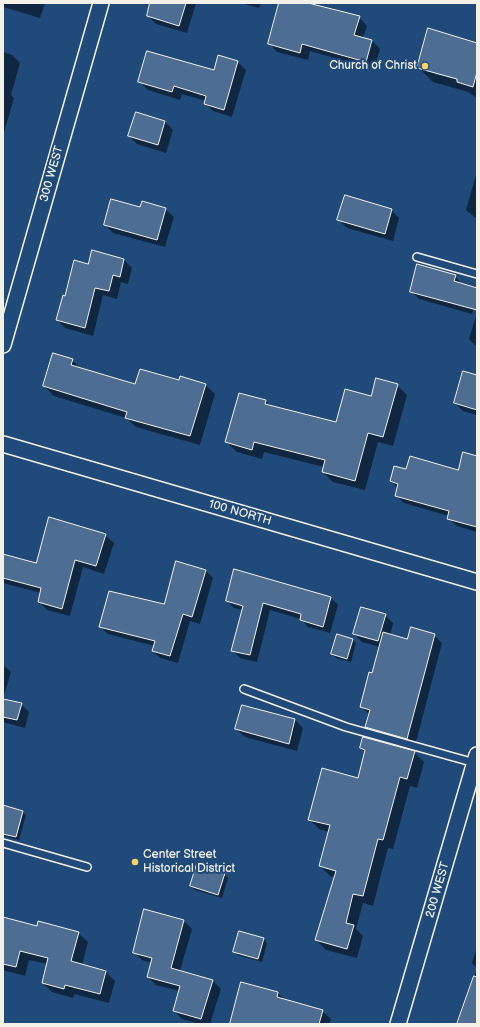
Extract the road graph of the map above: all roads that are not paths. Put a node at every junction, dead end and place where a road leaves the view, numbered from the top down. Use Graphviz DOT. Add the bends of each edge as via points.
graph roads {
  1 [pos="101,3"];
  2 [pos="417,257"];
  3 [pos="477,274"];
  4 [pos="3,345"];
  5 [pos="3,444"];
  6 [pos="477,582"];
  7 [pos="244,689"];
  8 [pos="476,759"];
  9 [pos="3,843"];
  10 [pos="87,867"];
  11 [pos="398,1024"];
  1 -- 4 [label="street, 300 WEST"];
  2 -- 3 [label="lane"];
  5 -- 6 [label="street, 100 NORTH"];
  7 -- 8 [label="lane" via="346,727"];
  8 -- 11 [label="street, 200 WEST"];
  9 -- 10 [label="lane"];
}
